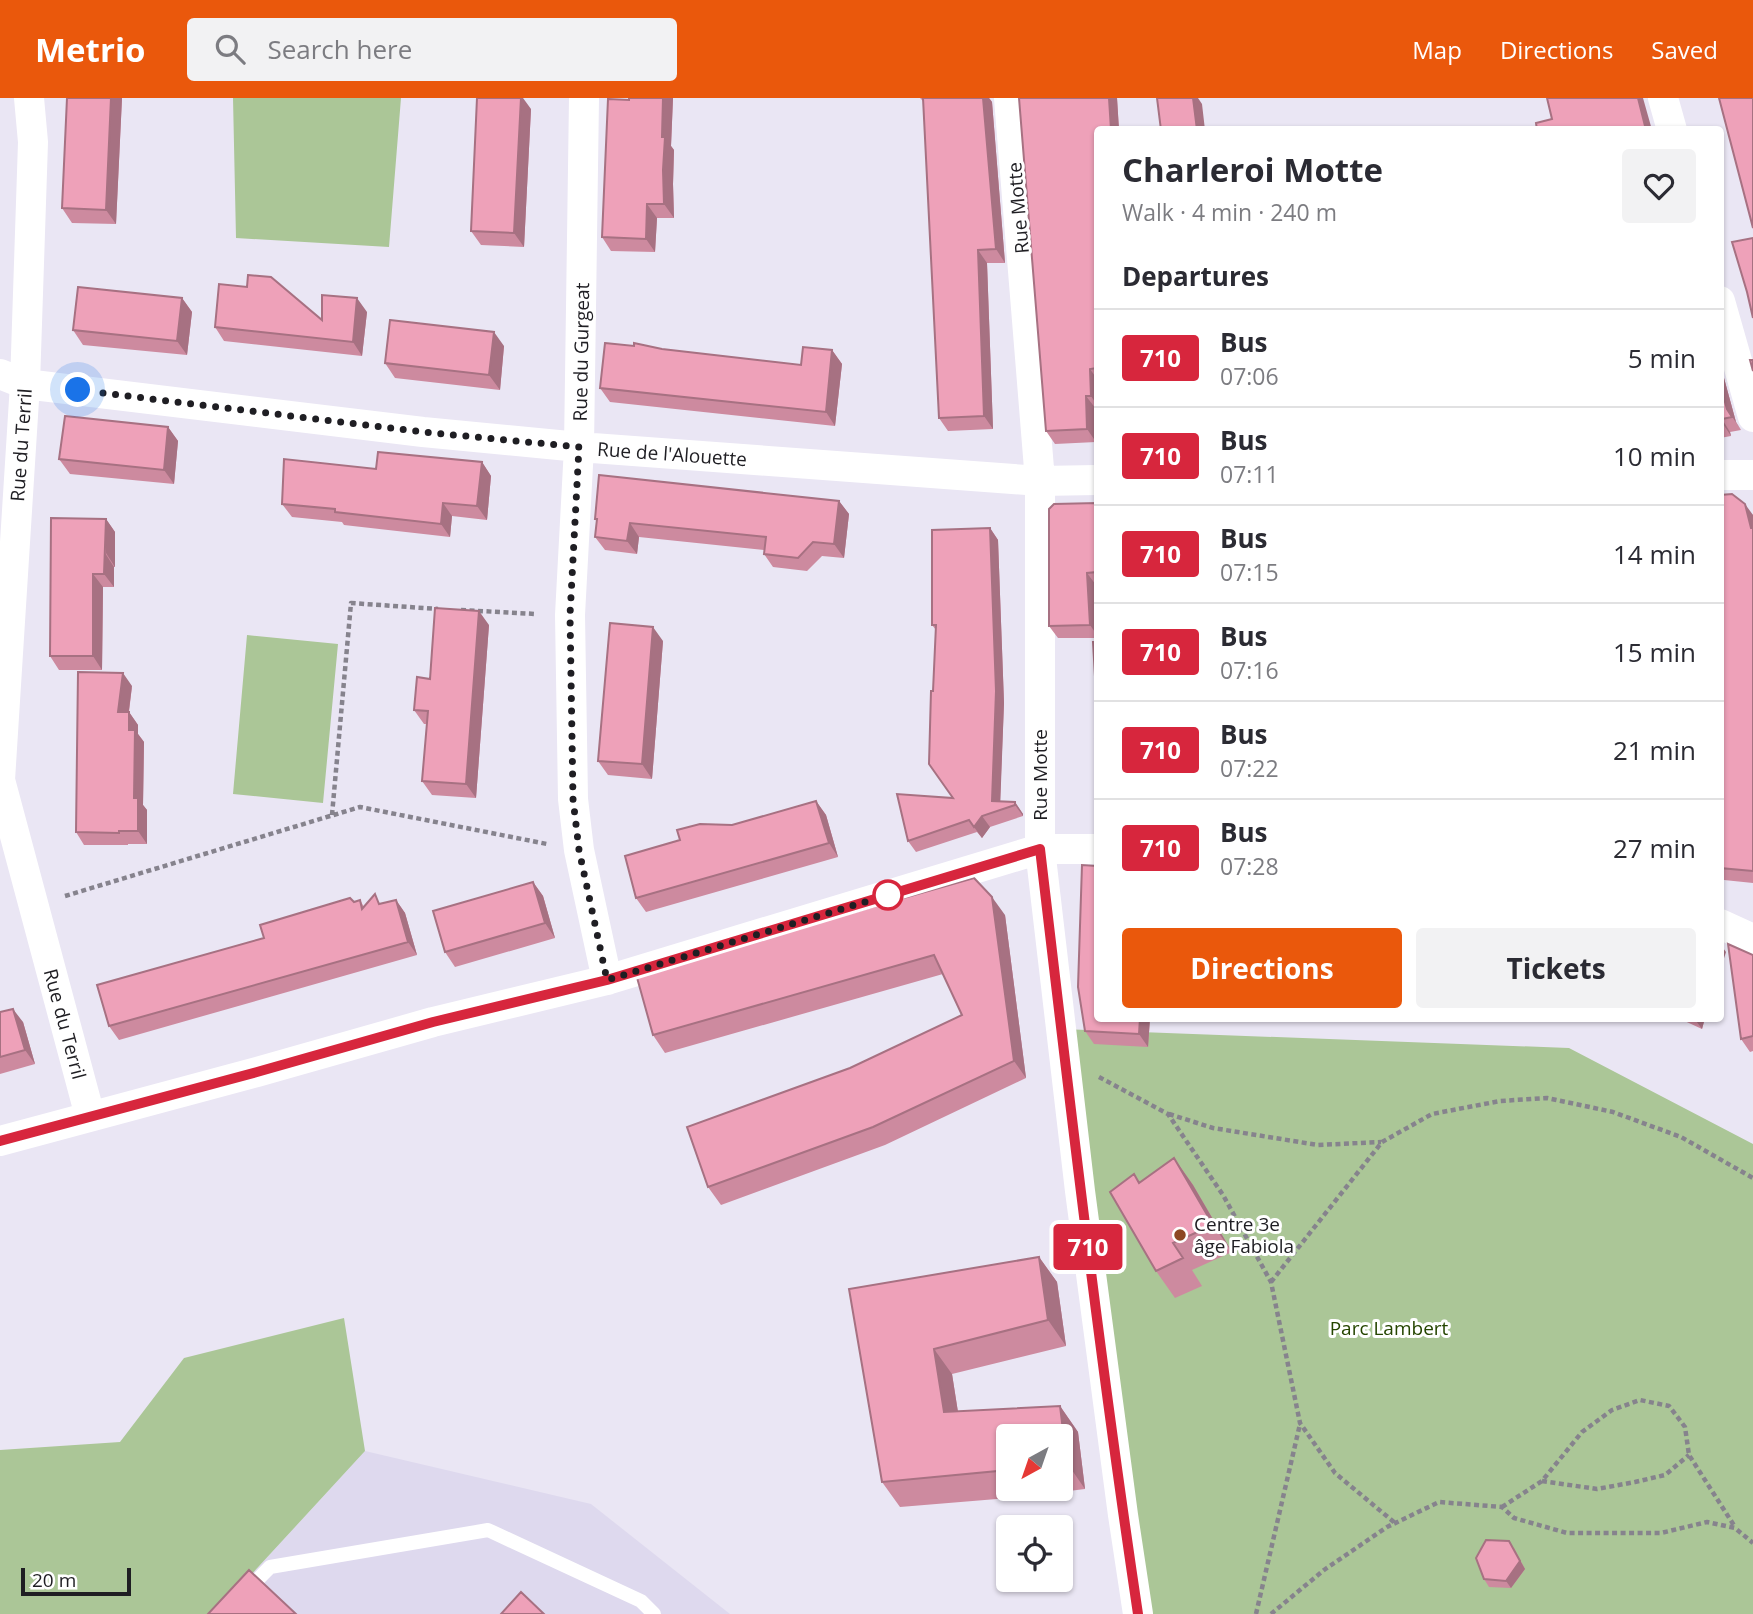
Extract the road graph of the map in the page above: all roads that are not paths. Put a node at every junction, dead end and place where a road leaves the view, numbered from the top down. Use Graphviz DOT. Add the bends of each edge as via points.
graph roads {
  1 [pos="29,98"];
  2 [pos="584,98"];
  3 [pos="1009,98"];
  4 [pos="1663,98"];
  5 [pos="1671,126"];
  6 [pos="1724,315"];
  7 [pos="13,379"];
  8 [pos="1753,417"];
  9 [pos="579,447"];
  10 [pos="1724,475"];
  11 [pos="1753,475"];
  12 [pos="1094,480"];
  13 [pos="1040,481"];
  14 [pos="1040,849"];
  15 [pos="1094,849"];
  16 [pos="1724,926"];
  17 [pos="1753,939"];
  18 [pos="607,980"];
  19 [pos="90,1116"];
  20 [pos="0,1141"];
  21 [pos="224,1614"];
  22 [pos="654,1614"];
  23 [pos="1138,1614"];
  1 -- 7 [label="street, Rue du Terril" via="33,142"];
  2 -- 9 [label="street, Rue du Gurgeat"];
  3 -- 13 [label="street, Rue Motte"];
  4 -- 5 [label="street"];
  6 -- 8 [label="street"];
  7 -- 9 [label="street, Rue de l'Alouette" via="423,432"];
  7 -- 19 [label="street, Rue du Terril" via="0,780"];
  9 -- 13 [label="street, Rue de l'Alouette"];
  9 -- 18 [label="street, Rue du Gurgeat" via="570,615 573,799 579,850"];
  10 -- 11 [label="street"];
  12 -- 13 [label="street, Rue de l'Alouette"];
  13 -- 14 [label="street, Rue Motte"];
  14 -- 15 [label="street"];
  14 -- 18 [label="street"];
  14 -- 23 [label="street, Rue Motte" via="1085,1231"];
  16 -- 17 [label="street"];
  18 -- 19 [label="street" via="433,1022"];
  19 -- 20 [label="street"];
  21 -- 22 [label="lane" via="270,1567 488,1530 641,1601"];
}
